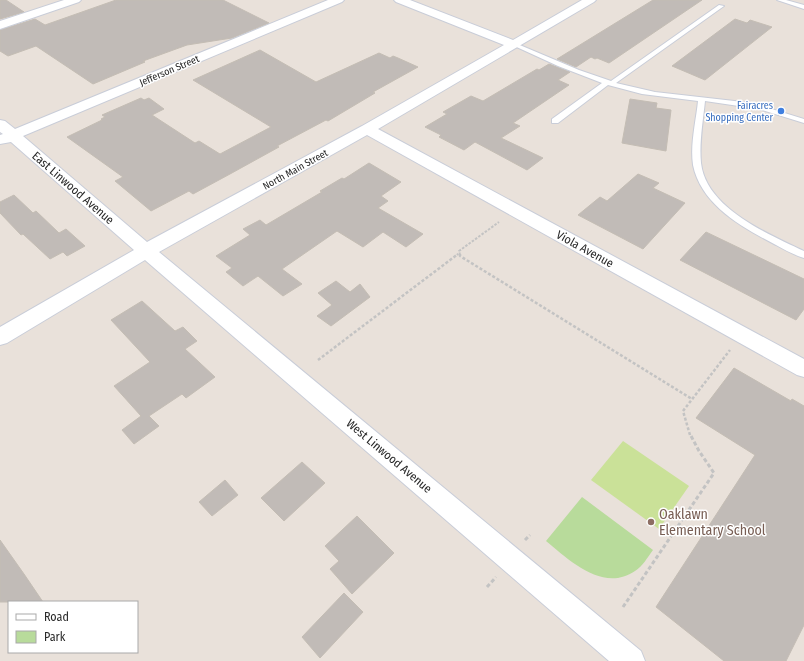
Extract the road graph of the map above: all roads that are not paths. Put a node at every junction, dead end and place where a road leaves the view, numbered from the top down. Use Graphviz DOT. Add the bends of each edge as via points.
graph roads {
  1 [pos="74,0"];
  2 [pos="338,0"];
  3 [pos="400,0"];
  4 [pos="590,0"];
  5 [pos="780,0"];
  6 [pos="722,6"];
  7 [pos="804,7"];
  8 [pos="0,25"];
  9 [pos="513,44"];
  10 [pos="610,83"];
  11 [pos="702,99"];
  12 [pos="555,121"];
  13 [pos="804,121"];
  14 [pos="0,124"];
  15 [pos="367,129"];
  16 [pos="7,138"];
  17 [pos="146,251"];
  18 [pos="804,255"];
  19 [pos="0,337"];
  20 [pos="804,369"];
  21 [pos="631,661"];
  1 -- 8 [label="street"];
  2 -- 16 [label="street, Jefferson Street"];
  3 -- 9 [label="street"];
  4 -- 9 [label="street, North Main Street"];
  5 -- 7 [label="lane"];
  6 -- 10 [label="lane"];
  9 -- 10 [label="lane"];
  9 -- 15 [label="street, North Main Street"];
  10 -- 11 [label="lane" via="643,92"];
  10 -- 12 [label="lane"];
  11 -- 13 [label="lane" via="746,104"];
  11 -- 18 [label="lane" via="697,164 700,180 706,190 734,216"];
  14 -- 16 [label="street, East Linwood Avenue"];
  15 -- 17 [label="street, North Main Street"];
  15 -- 20 [label="street, Viola Avenue"];
  16 -- 17 [label="street, East Linwood Avenue"];
  17 -- 19 [label="street, North Main Street"];
  17 -- 21 [label="street, West Linwood Avenue"];
}
